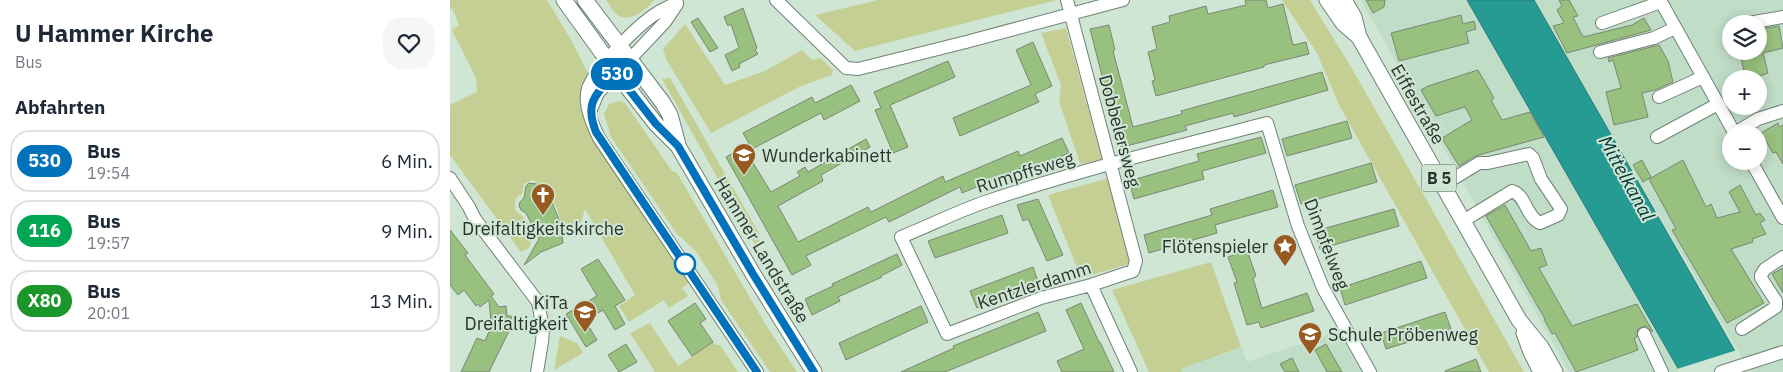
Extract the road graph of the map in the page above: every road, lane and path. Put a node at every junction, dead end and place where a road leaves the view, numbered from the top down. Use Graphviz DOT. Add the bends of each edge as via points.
graph roads {
  1 [pos="564,0"];
  2 [pos="585,0"];
  3 [pos="776,0"];
  4 [pos="1067,0"];
  5 [pos="1123,0"];
  6 [pos="1328,0"];
  7 [pos="1344,0"];
  8 [pos="679,1"];
  9 [pos="1660,1"];
  10 [pos="1071,14"];
  11 [pos="1783,16"];
  12 [pos="1767,19"];
  13 [pos="1602,22"];
  14 [pos="1675,28"];
  15 [pos="1359,37"];
  16 [pos="620,46"];
  17 [pos="1600,52"];
  18 [pos="630,59"];
  19 [pos="606,60"];
  20 [pos="616,73"];
  21 [pos="1703,77"];
  22 [pos="1659,97"];
  23 [pos="1718,104"];
  24 [pos="1783,111"];
  25 [pos="590,114"];
  26 [pos="1267,123"];
  27 [pos="1730,125"];
  28 [pos="1748,125"];
  29 [pos="1657,137"];
  30 [pos="678,146"];
  31 [pos="1111,165"];
  32 [pos="1757,170"];
  33 [pos="450,178"];
  34 [pos="1443,185"];
  35 [pos="1780,206"];
  36 [pos="1463,221"];
  37 [pos="1783,257"];
  38 [pos="1133,271"];
  39 [pos="1092,285"];
  40 [pos="1519,320"];
  41 [pos="1742,329"];
  42 [pos="947,334"];
  43 [pos="1644,334"];
  44 [pos="1783,352"];
  45 [pos="536,372"];
  46 [pos="757,372"];
  47 [pos="814,372"];
  48 [pos="1131,372"];
  49 [pos="1370,372"];
  50 [pos="1542,372"];
  51 [pos="1555,372"];
  52 [pos="1662,372"];
  53 [pos="1721,372"];
  1 -- 19 [label="main road, Hammer Landstraße"];
  2 -- 16 [label="main road, Hammer Landstraße"];
  3 -- 10 [label="street" via="846,68 858,69"];
  4 -- 10 [label="street, Dobbelersweg"];
  5 -- 10 [label="street"];
  6 -- 15 [label="main road, Eiffestraße / B 5" via="1343,24"];
  7 -- 15 [label="main road, Eiffestraße / B 5" via="1354,17"];
  8 -- 16 [label="street" via="655,14"];
  8 -- 18 [label="street" via="665,22"];
  9 -- 13 [label="street"];
  9 -- 14 [label="street"];
  10 -- 31 [label="street, Dobbelersweg"];
  11 -- 12 [label="street"];
  14 -- 17 [label="street" via="1654,38"];
  14 -- 21 [label="street"];
  15 -- 34 [label="main road, Eiffestraße / B 5"];
  16 -- 18 [label="main road, Hammer Landstraße"];
  16 -- 19 [label="street"];
  18 -- 20 [label="street"];
  18 -- 30 [label="main road, Hammer Landstraße" via="670,115"];
  19 -- 20 [label="main road, Hammer Landstraße"];
  19 -- 25 [label="street" via="586,95"];
  20 -- 25 [label="street" via="595,96"];
  20 -- 30 [label="main road, Hammer Landstraße" via="656,124"];
  21 -- 22 [label="street"];
  21 -- 23 [label="street"];
  23 -- 27 [label="street"];
  23 -- 29 [label="street"];
  24 -- 28 [label="street"];
  25 -- 46 [label="street" via="599,138"];
  26 -- 31 [label="street, Rumpffsweg"];
  26 -- 49 [label="street, Dimpfelweg" via="1298,226 1320,281"];
  30 -- 47 [label="main road, Hammer Landstraße"];
  31 -- 38 [label="street, Dobbelersweg" via="1136,261"];
  31 -- 42 [label="street, Rumpffsweg" via="986,202 901,237"];
  32 -- 35 [label="street"];
  33 -- 45 [label="street" via="475,219 538,302 543,329"];
  34 -- 36 [label="main road, Eiffestraße / B 5"];
  34 -- 36 [label="street" via="1479,163 1529,154 1561,209 1558,215 1537,222 1518,193 1512,191"];
  36 -- 40 [label="main road, Eiffestraße / B 5"];
  37 -- 41 [label="street" via="1761,275 1776,301 1776,307"];
  38 -- 39 [label="street, Kentzlerdamm"];
  39 -- 42 [label="street, Kentzlerdamm" via="1041,298"];
  39 -- 48 [label="street"];
  40 -- 50 [label="main road, Eiffestraße"];
  40 -- 51 [label="main road, Eiffestraße" via="1541,347"];
  43 -- 52 [label="street"];
  44 -- 53 [label="street"];
}
